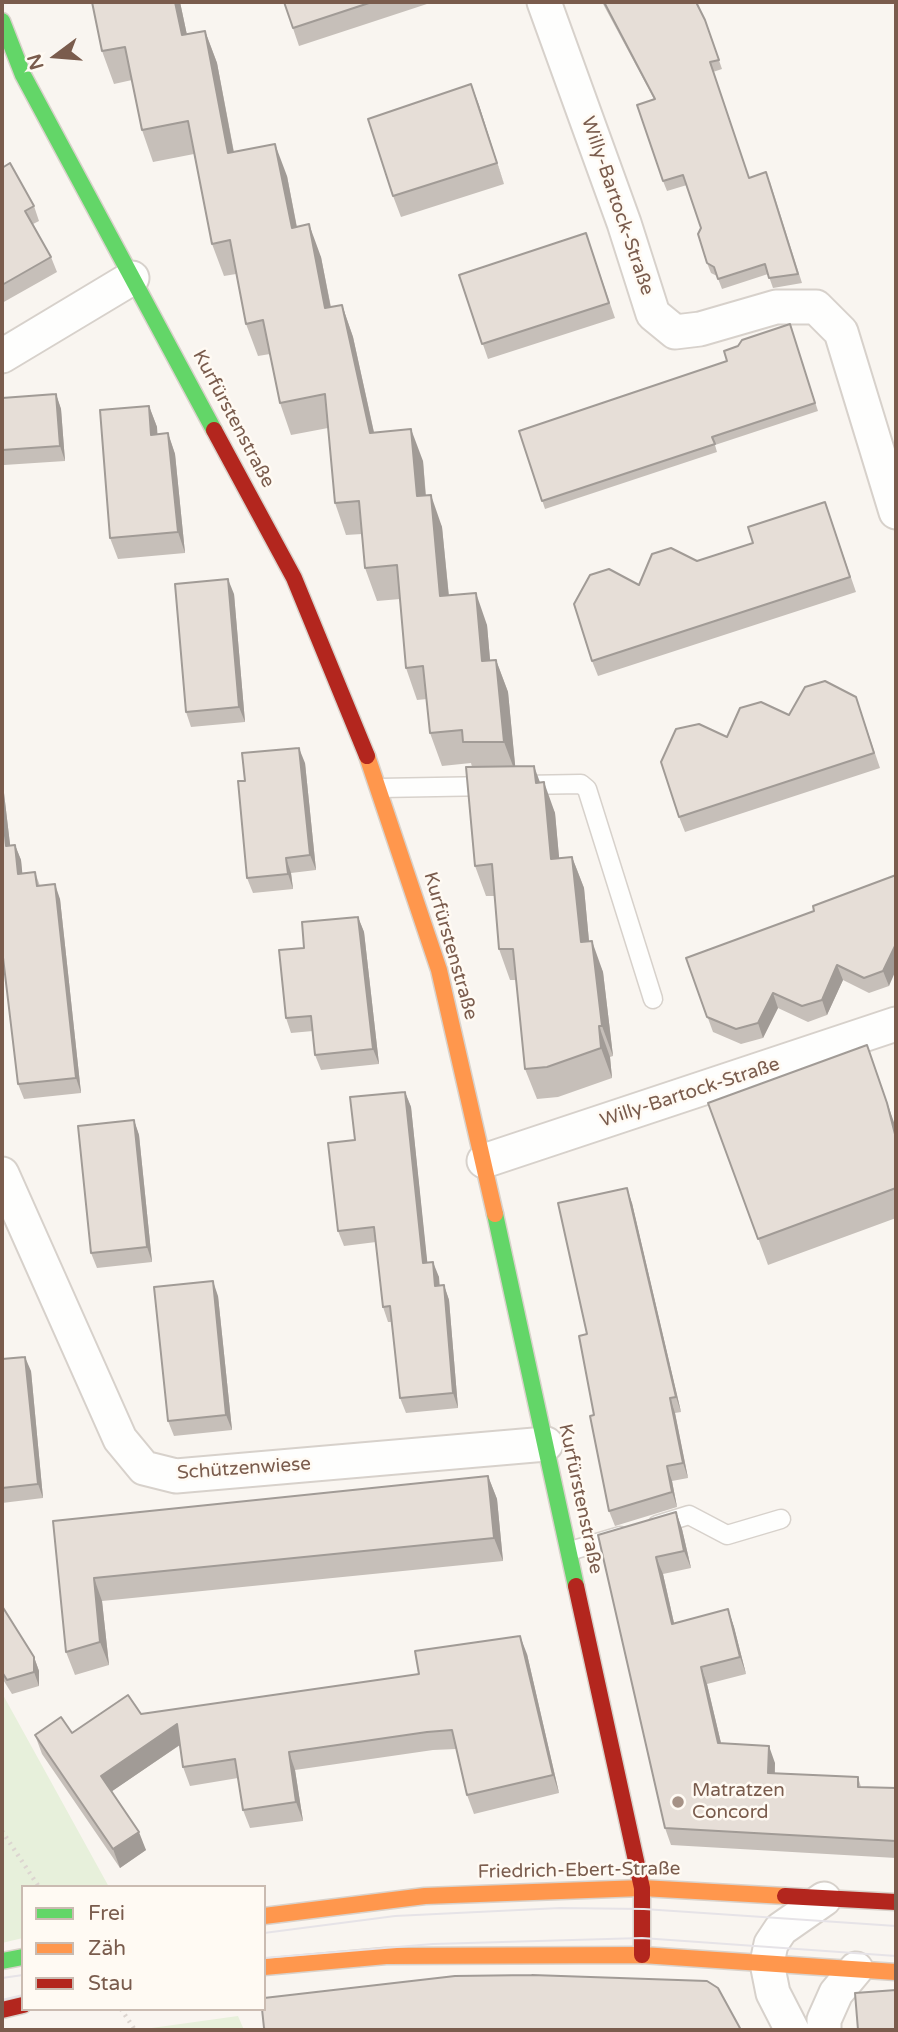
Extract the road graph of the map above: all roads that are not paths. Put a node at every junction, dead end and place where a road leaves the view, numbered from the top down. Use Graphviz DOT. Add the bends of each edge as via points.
graph roads {
  1 [pos="544,2"];
  2 [pos="2,21"];
  3 [pos="132,278"];
  4 [pos="2,356"];
  5 [pos="896,512"];
  6 [pos="380,788"];
  7 [pos="653,999"];
  8 [pos="896,1024"];
  9 [pos="484,1161"];
  10 [pos="2,1174"];
  11 [pos="546,1444"];
  12 [pos="782,1519"];
  13 [pos="570,1551"];
  14 [pos="642,1888"];
  15 [pos="824,1899"];
  16 [pos="896,1902"];
  17 [pos="266,1916"];
  18 [pos="642,1955"];
  19 [pos="21,1957"];
  20 [pos="2,1961"];
  21 [pos="767,1963"];
  22 [pos="266,1967"];
  23 [pos="856,1969"];
  24 [pos="896,1972"];
  25 [pos="21,2005"];
  26 [pos="2,2010"];
  27 [pos="792,2030"];
  28 [pos="824,2030"];
  1 -- 5 [label="street, Willy-Bartock-Straße" via="653,314 676,332 776,307 816,307 841,332"];
  2 -- 3 [label="street, Kurfürstenstraße" via="23,75"];
  3 -- 4 [label="street"];
  3 -- 6 [label="street, Kurfürstenstraße" via="294,578"];
  6 -- 7 [label="lane" via="581,784 587,789"];
  6 -- 9 [label="street, Kurfürstenstraße" via="439,970"];
  8 -- 9 [label="street, Willy-Bartock-Straße"];
  9 -- 11 [label="street, Kurfürstenstraße"];
  10 -- 11 [label="street, Schützenwiese" via="120,1439 144,1468 176,1476"];
  11 -- 13 [label="street, Kurfürstenstraße"];
  12 -- 13 [label="lane" via="727,1535 689,1515"];
  13 -- 14 [label="street, Kurfürstenstraße"];
  14 -- 15 [label="street, Friedrich-Ebert-Straße"];
  14 -- 17 [label="street, Friedrich-Ebert-Straße" via="425,1896"];
  14 -- 18 [label="street, Kurfürstenstraße"];
  15 -- 16 [label="street, Friedrich-Ebert-Straße"];
  15 -- 21 [label="street" via="781,1929 771,1944"];
  18 -- 21 [label="street"];
  18 -- 22 [label="street" via="386,1956"];
  19 -- 20 [label="street"];
  21 -- 23 [label="street"];
  21 -- 27 [label="street" via="773,1993"];
  23 -- 24 [label="street"];
  23 -- 28 [label="street" via="836,1993"];
  25 -- 26 [label="street"];
}
